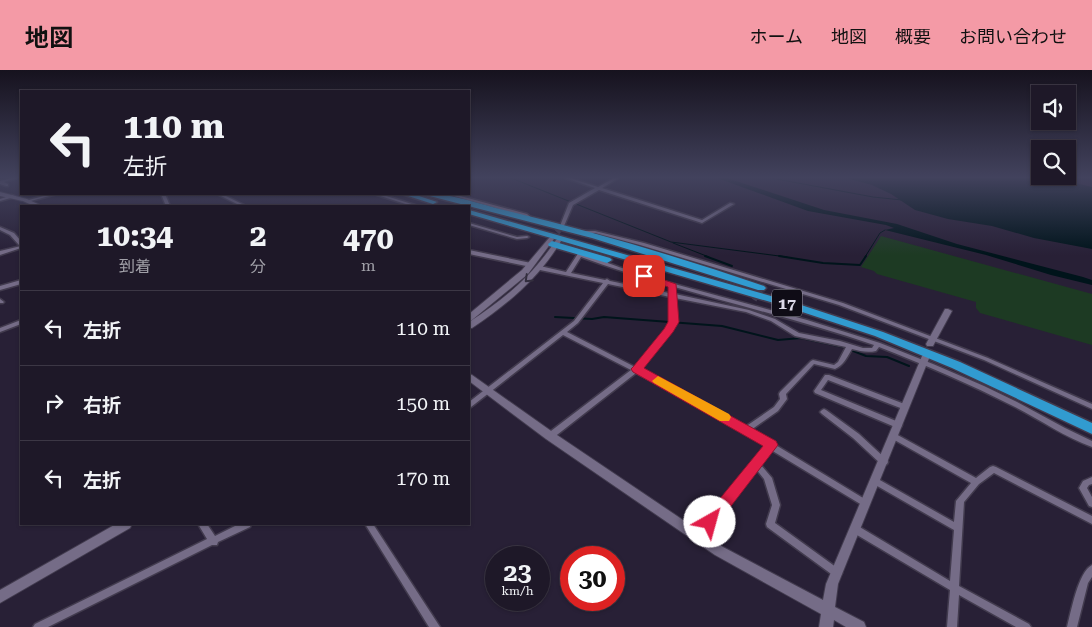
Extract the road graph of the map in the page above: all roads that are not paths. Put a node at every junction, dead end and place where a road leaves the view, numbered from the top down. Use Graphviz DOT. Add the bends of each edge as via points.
graph roads {
  1 [pos="468,204"];
  2 [pos="485,204"];
  3 [pos="571,204"];
  4 [pos="648,204"];
  5 [pos="732,204"];
  6 [pos="470,212"];
  7 [pos="470,217"];
  8 [pos="532,219"];
  9 [pos="470,224"];
  10 [pos="0,228"];
  11 [pos="561,229"];
  12 [pos="581,232"];
  13 [pos="527,237"];
  14 [pos="553,242"];
  15 [pos="20,245"];
  16 [pos="20,246"];
  17 [pos="470,252"];
  18 [pos="0,253"];
  19 [pos="581,254"];
  20 [pos="531,265"];
  21 [pos="540,268"];
  22 [pos="568,273"];
  23 [pos="607,281"];
  24 [pos="20,282"];
  25 [pos="673,286"];
  26 [pos="0,288"];
  27 [pos="672,295"];
  28 [pos="788,304"];
  29 [pos="751,305"];
  30 [pos="948,312"];
  31 [pos="470,317"];
  32 [pos="20,322"];
  33 [pos="470,325"];
  34 [pos="0,330"];
  35 [pos="564,333"];
  36 [pos="878,339"];
  37 [pos="932,341"];
  38 [pos="848,349"];
  39 [pos="924,359"];
  40 [pos="956,365"];
  41 [pos="637,369"];
  42 [pos="470,378"];
  43 [pos="486,391"];
  44 [pos="470,403"];
  45 [pos="905,407"];
  46 [pos="1092,407"];
  47 [pos="824,412"];
  48 [pos="1092,423"];
  49 [pos="898,425"];
  50 [pos="746,430"];
  51 [pos="1092,430"];
  52 [pos="550,436"];
  53 [pos="894,436"];
  54 [pos="1092,444"];
  55 [pos="772,445"];
  56 [pos="884,462"];
  57 [pos="756,464"];
  58 [pos="1092,480"];
  59 [pos="875,481"];
  60 [pos="976,482"];
  61 [pos="865,503"];
  62 [pos="1092,504"];
  63 [pos="1092,520"];
  64 [pos="124,525"];
  65 [pos="203,525"];
  66 [pos="245,525"];
  67 [pos="370,525"];
  68 [pos="958,528"];
  69 [pos="855,529"];
  70 [pos="698,537"];
  71 [pos="214,542"];
  72 [pos="1092,569"];
  73 [pos="837,573"];
  74 [pos="954,588"];
  75 [pos="0,597"];
  76 [pos="827,610"];
  77 [pos="38,627"];
  78 [pos="435,627"];
  79 [pos="826,627"];
  80 [pos="859,627"];
  81 [pos="952,627"];
  82 [pos="1026,627"];
  83 [pos="1072,627"];
  1 -- 8 [label="highway"];
  2 -- 8 [label="street"];
  3 -- 11 [label="street"];
  4 -- 5 [label="street" via="702,222"];
  6 -- 28 [label="highway, 17"];
  7 -- 13 [label="highway"];
  8 -- 11 [label="highway"];
  9 -- 13 [label="street" via="517,238"];
  10 -- 15 [label="street" via="12,234"];
  11 -- 12 [label="highway"];
  12 -- 36 [label="highway" via="791,299"];
  12 -- 37 [label="street" via="595,232 642,244 841,304"];
  13 -- 14 [label="highway"];
  14 -- 19 [label="highway"];
  14 -- 20 [label="street"];
  14 -- 21 [label="street"];
  16 -- 18 [label="street"];
  17 -- 20 [label="street"];
  19 -- 22 [label="street"];
  19 -- 25 [label="street"];
  19 -- 28 [label="highway"];
  20 -- 31 [label="street"];
  21 -- 22 [label="street"];
  21 -- 33 [label="street, one-way" via="493,310"];
  22 -- 23 [label="street"];
  23 -- 27 [label="street"];
  23 -- 35 [label="street"];
  24 -- 26 [label="street"];
  25 -- 27 [label="street"];
  25 -- 29 [label="street"];
  27 -- 29 [label="street"];
  27 -- 41 [label="street" via="674,322"];
  28 -- 36 [label="highway, 17"];
  29 -- 36 [label="street"];
  29 -- 38 [label="street" via="797,335"];
  30 -- 37 [label="street"];
  32 -- 34 [label="street"];
  35 -- 41 [label="street"];
  35 -- 43 [label="street"];
  36 -- 38 [label="street" via="874,350"];
  36 -- 39 [label="street"];
  36 -- 40 [label="highway, 17"];
  37 -- 46 [label="street" via="986,359"];
  38 -- 50 [label="street" via="841,363 835,367 813,362 782,394 784,399 776,409"];
  39 -- 45 [label="street"];
  39 -- 54 [label="street"];
  40 -- 48 [label="highway"];
  40 -- 51 [label="highway, 17"];
  41 -- 50 [label="street"];
  41 -- 52 [label="street"];
  42 -- 43 [label="street"];
  43 -- 44 [label="street"];
  43 -- 52 [label="street"];
  45 -- 49 [label="street"];
  45 -- 49 [label="street" via="827,377 817,392"];
  47 -- 56 [label="street"];
  49 -- 53 [label="street"];
  50 -- 55 [label="street"];
  52 -- 70 [label="street"];
  53 -- 56 [label="street"];
  53 -- 60 [label="street"];
  55 -- 57 [label="street"];
  55 -- 61 [label="street"];
  56 -- 59 [label="street"];
  57 -- 70 [label="street"];
  57 -- 73 [label="street" via="768,478 776,505 770,524"];
  58 -- 62 [label="street" via="1083,488"];
  59 -- 61 [label="street"];
  59 -- 68 [label="street"];
  60 -- 63 [label="street" via="993,469"];
  60 -- 68 [label="street" via="960,501"];
  61 -- 69 [label="street"];
  64 -- 75 [label="street"];
  65 -- 71 [label="street"];
  66 -- 71 [label="street"];
  67 -- 78 [label="street"];
  68 -- 74 [label="street"];
  69 -- 73 [label="street"];
  69 -- 74 [label="street"];
  70 -- 76 [label="street"];
  71 -- 77 [label="street"];
  72 -- 83 [label="street" via="1084,582"];
  73 -- 76 [label="street"];
  74 -- 81 [label="street"];
  74 -- 82 [label="street"];
  76 -- 79 [label="street"];
  76 -- 80 [label="street"];
}
